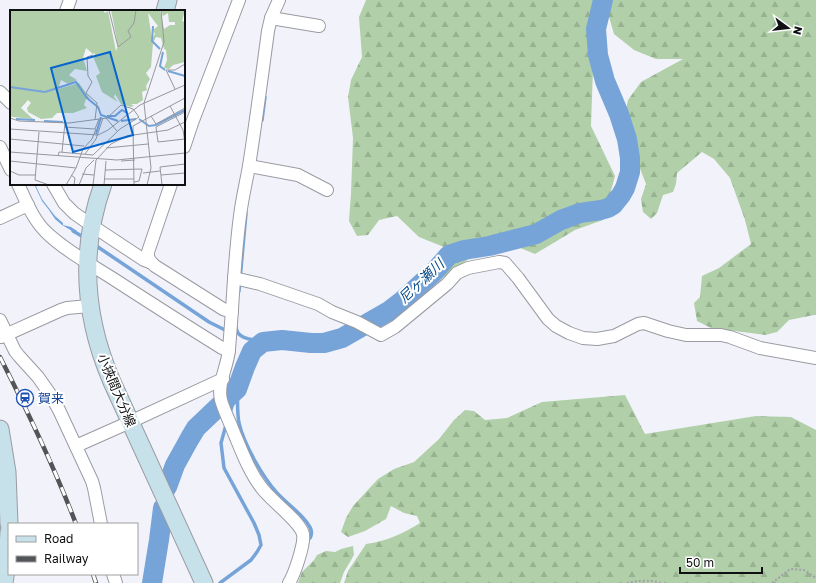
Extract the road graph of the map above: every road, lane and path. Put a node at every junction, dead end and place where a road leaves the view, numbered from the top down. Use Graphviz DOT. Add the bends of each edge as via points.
graph roads {
  1 [pos="70,0"];
  2 [pos="168,0"];
  3 [pos="239,0"];
  4 [pos="279,0"];
  5 [pos="66,10"];
  6 [pos="164,10"];
  7 [pos="271,18"];
  8 [pos="318,26"];
  9 [pos="0,92"];
  10 [pos="10,102"];
  11 [pos="185,144"];
  12 [pos="0,147"];
  13 [pos="249,166"];
  14 [pos="10,168"];
  15 [pos="18,185"];
  16 [pos="54,185"];
  17 [pos="103,185"];
  18 [pos="172,185"];
  19 [pos="327,190"];
  20 [pos="28,205"];
  21 [pos="0,218"];
  22 [pos="89,242"];
  23 [pos="152,263"];
  24 [pos="234,278"];
  25 [pos="90,306"];
  26 [pos="232,312"];
  27 [pos="0,320"];
  28 [pos="4,336"];
  29 [pos="230,346"];
  30 [pos="816,358"];
  31 [pos="223,378"];
  32 [pos="130,422"];
  33 [pos="0,429"];
  34 [pos="76,446"];
  35 [pos="9,523"];
  36 [pos="101,523"];
  37 [pos="8,548"];
  38 [pos="816,578"];
  39 [pos="4,582"];
  40 [pos="204,583"];
  41 [pos="288,583"];
  42 [pos="627,583"];
  43 [pos="661,583"];
  44 [pos="772,583"];
  1 -- 5 [label="street"];
  2 -- 6 [label="main road"];
  3 -- 11 [label="street"];
  4 -- 7 [label="street"];
  7 -- 8 [label="street"];
  7 -- 13 [label="street"];
  9 -- 10 [label="street"];
  12 -- 14 [label="street"];
  13 -- 19 [label="street" via="298,175"];
  13 -- 24 [label="street" via="240,216"];
  15 -- 20 [label="street"];
  16 -- 22 [label="street" via="64,203 74,212"];
  17 -- 22 [label="main road, 小挾間大分線"];
  18 -- 23 [label="street" via="148,252 148,258"];
  20 -- 21 [label="street"];
  20 -- 22 [label="street" via="47,233 64,247"];
  22 -- 23 [label="street"];
  22 -- 25 [label="main road, 小挾間大分線"];
  22 -- 29 [label="street" via="222,348"];
  23 -- 26 [label="street" via="223,309"];
  24 -- 26 [label="street"];
  24 -- 30 [label="street" via="318,304 381,335 457,274 468,268 499,262 505,263 518,278 548,319 556,326 583,338 597,340 614,336 644,323 686,335 726,336 760,348"];
  25 -- 28 [label="street" via="61,310"];
  25 -- 32 [label="main road, 小挾間大分線" via="100,352"];
  26 -- 29 [label="street"];
  27 -- 28 [label="street"];
  28 -- 34 [label="street" via="47,390"];
  29 -- 31 [label="street"];
  31 -- 32 [label="street"];
  31 -- 41 [label="street" via="221,399 224,410 248,464 262,488 297,524 304,536 295,570"];
  32 -- 34 [label="street"];
  32 -- 40 [label="main road, 小挾間大分線"];
  33 -- 35 [label="main road" via="7,472"];
  34 -- 36 [label="street" via="92,481"];
  37 -- 39 [label="main road"];
  38 -- 44 [label="path" via="804,570 790,569"];
  42 -- 43 [label="path"];
}
